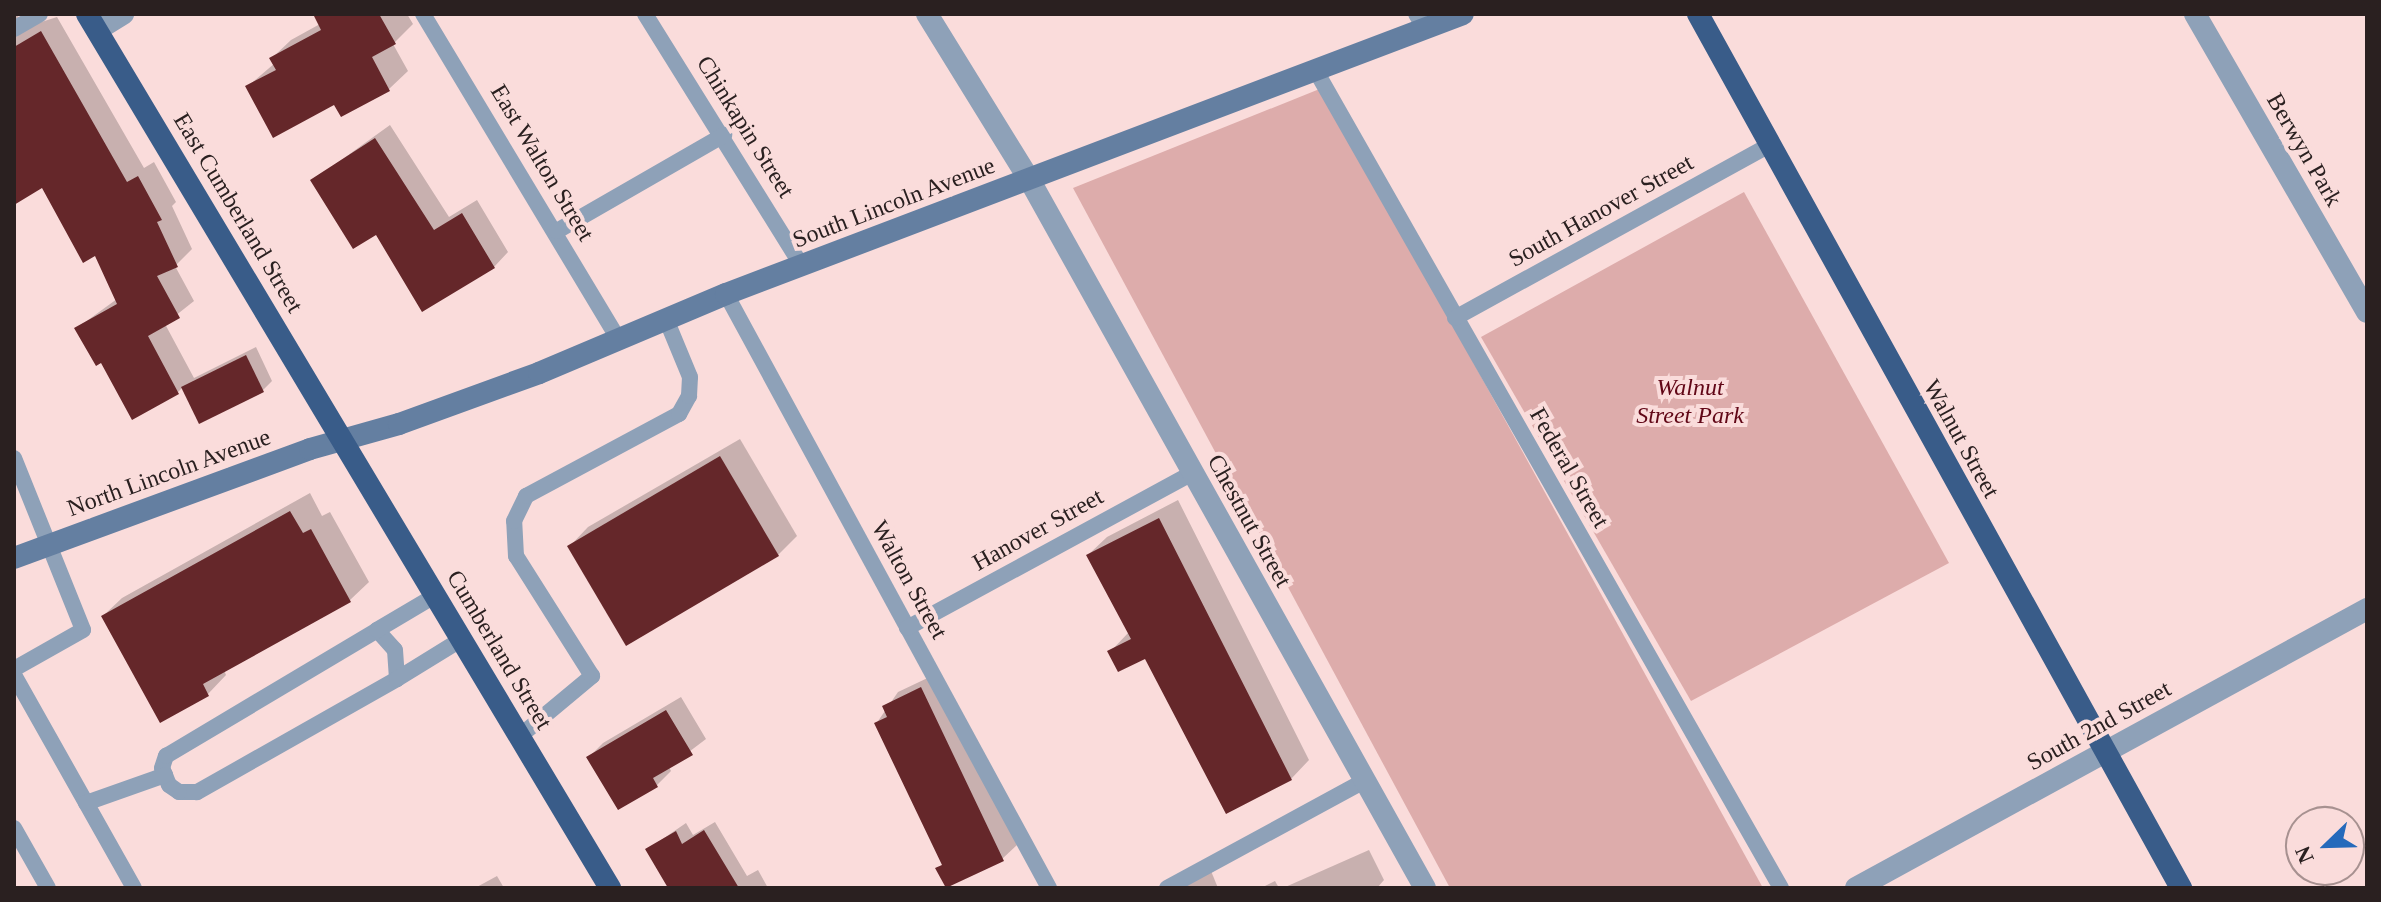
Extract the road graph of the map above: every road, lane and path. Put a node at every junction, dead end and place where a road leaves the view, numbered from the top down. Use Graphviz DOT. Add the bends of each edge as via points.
graph roads {
  1 [pos="40,14"];
  2 [pos="123,14"];
  3 [pos="423,14"];
  4 [pos="645,14"];
  5 [pos="927,14"];
  6 [pos="1463,14"];
  7 [pos="1698,14"];
  8 [pos="2195,14"];
  9 [pos="1421,21"];
  10 [pos="92,22"];
  11 [pos="14,29"];
  12 [pos="1316,71"];
  13 [pos="724,135"];
  14 [pos="1770,145"];
  15 [pos="1029,179"];
  16 [pos="557,231"];
  17 [pos="802,266"];
  18 [pos="726,294"];
  19 [pos="2367,312"];
  20 [pos="1455,318"];
  21 [pos="666,319"];
  22 [pos="618,339"];
  23 [pos="343,439"];
  24 [pos="14,458"];
  25 [pos="1192,473"];
  26 [pos="49,545"];
  27 [pos="14,558"];
  28 [pos="436,595"];
  29 [pos="2367,609"];
  30 [pos="907,628"];
  31 [pos="377,630"];
  32 [pos="462,639"];
  33 [pos="14,672"];
  34 [pos="397,679"];
  35 [pos="520,736"];
  36 [pos="2104,753"];
  37 [pos="165,775"];
  38 [pos="1364,781"];
  39 [pos="86,803"];
  40 [pos="14,828"];
  41 [pos="48,888"];
  42 [pos="134,888"];
  43 [pos="610,888"];
  44 [pos="1049,888"];
  45 [pos="1167,888"];
  46 [pos="1425,888"];
  47 [pos="1781,888"];
  48 [pos="1856,888"];
  49 [pos="2181,888"];
  1 -- 11 [label="lane"];
  2 -- 10 [label="street"];
  3 -- 16 [label="lane, East Walton Street"];
  4 -- 13 [label="lane, Chinkapin Street"];
  5 -- 15 [label="street, Chestnut Street"];
  6 -- 9 [label="main road, South Lincoln Avenue"];
  7 -- 14 [label="highway, Walnut Street"];
  8 -- 19 [label="street, Berwyn Park"];
  9 -- 12 [label="main road, South Lincoln Avenue"];
  10 -- 23 [label="highway, East Cumberland Street"];
  12 -- 15 [label="main road, South Lincoln Avenue"];
  12 -- 20 [label="lane, Federal Street"];
  13 -- 16 [label="lane"];
  13 -- 17 [label="lane, Chinkapin Street"];
  14 -- 20 [label="lane, South Hanover Street"];
  14 -- 36 [label="highway, Walnut Street"];
  15 -- 17 [label="main road, South Lincoln Avenue"];
  15 -- 25 [label="street, Chestnut Street"];
  16 -- 22 [label="lane, East Walton Street"];
  17 -- 18 [label="main road, South Lincoln Avenue"];
  18 -- 21 [label="main road, South Lincoln Avenue"];
  18 -- 30 [label="lane, Walton Street"];
  20 -- 47 [label="lane, Federal Street"];
  21 -- 22 [label="main road, South Lincoln Avenue"];
  21 -- 35 [label="lane" via="690,377 689,396 679,414 526,496 514,521 516,556 592,676"];
  22 -- 23 [label="main road, South Lincoln Avenue" via="399,424"];
  23 -- 26 [label="main road, North Lincoln Avenue"];
  23 -- 28 [label="highway, Cumberland Street"];
  24 -- 26 [label="lane"];
  25 -- 30 [label="lane, Hanover Street"];
  25 -- 38 [label="street, Chestnut Street"];
  26 -- 27 [label="main road, North Lincoln Avenue"];
  26 -- 33 [label="lane" via="83,630"];
  28 -- 31 [label="lane"];
  28 -- 32 [label="highway, Cumberland Street"];
  29 -- 36 [label="street, South 2nd Street"];
  30 -- 44 [label="lane, Walton Street"];
  31 -- 34 [label="lane" via="395,650"];
  31 -- 37 [label="lane" via="166,756"];
  32 -- 34 [label="lane"];
  32 -- 35 [label="highway, Cumberland Street"];
  33 -- 39 [label="lane"];
  34 -- 37 [label="lane" via="197,792 179,792"];
  35 -- 43 [label="highway, Cumberland Street"];
  36 -- 48 [label="street, South 2nd Street"];
  36 -- 49 [label="highway, Walnut Street"];
  37 -- 39 [label="lane"];
  38 -- 45 [label="lane"];
  38 -- 46 [label="street, Chestnut Street"];
  39 -- 42 [label="lane"];
  40 -- 41 [label="lane"];
}
